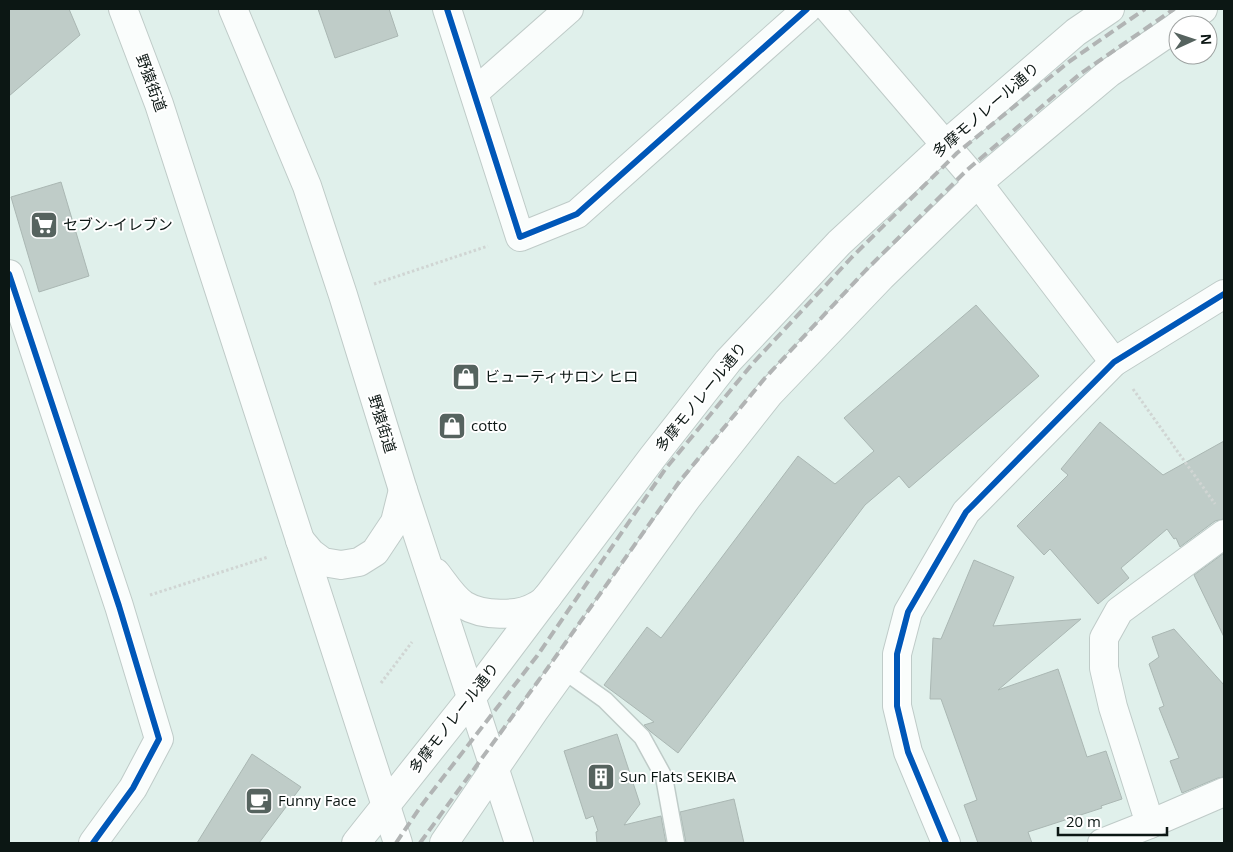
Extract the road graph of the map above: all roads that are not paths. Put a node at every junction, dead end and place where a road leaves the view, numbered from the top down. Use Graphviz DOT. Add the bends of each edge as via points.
graph roads {
  1 [pos="123,9"];
  2 [pos="233,9"];
  3 [pos="447,9"];
  4 [pos="568,9"];
  5 [pos="807,9"];
  6 [pos="829,9"];
  7 [pos="1110,9"];
  8 [pos="1168,33"];
  9 [pos="475,92"];
  10 [pos="946,144"];
  11 [pos="978,183"];
  12 [pos="9,274"];
  13 [pos="1224,294"];
  14 [pos="1114,362"];
  15 [pos="403,490"];
  16 [pos="1224,534"];
  17 [pos="300,540"];
  18 [pos="427,562"];
  19 [pos="548,596"];
  20 [pos="563,670"];
  21 [pos="472,697"];
  22 [pos="495,768"];
  23 [pos="1224,792"];
  24 [pos="385,805"];
  25 [pos="1150,824"];
  26 [pos="93,843"];
  27 [pos="356,843"];
  28 [pos="398,843"];
  29 [pos="444,843"];
  30 [pos="520,843"];
  31 [pos="676,843"];
  32 [pos="946,843"];
  33 [pos="1102,843"];
  1 -- 17 [label="main road, 野猿街道" via="159,104"];
  2 -- 15 [label="main road, 野猿街道" via="307,186"];
  3 -- 9 [label="main road"];
  4 -- 9 [label="main road"];
  5 -- 9 [label="main road" via="577,214 520,237"];
  6 -- 10 [label="main road"];
  7 -- 10 [label="main road, 多摩モノレール通り" via="1076,32"];
  8 -- 11 [label="main road" via="1109,73"];
  10 -- 11 [label="main road"];
  10 -- 19 [label="main road, 多摩モノレール通り" via="839,243 728,361"];
  11 -- 14 [label="main road"];
  11 -- 20 [label="main road" via="880,277 769,394 687,498"];
  12 -- 26 [label="main road" via="159,739 133,788"];
  13 -- 14 [label="main road"];
  14 -- 32 [label="main road" via="966,512 908,612 897,654 897,706 908,752"];
  15 -- 17 [label="main road" via="395,522 375,552 359,562 341,565 323,562"];
  15 -- 18 [label="main road, 野猿街道"];
  16 -- 25 [label="main road" via="1119,611 1104,638 1104,668 1113,707"];
  17 -- 24 [label="main road, 野猿街道"];
  18 -- 19 [label="main road" via="462,604 477,612 522,612 536,607"];
  18 -- 21 [label="main road, 野猿街道"];
  19 -- 21 [label="main road, 多摩モノレール通り"];
  20 -- 22 [label="main road"];
  20 -- 31 [label="lane" via="605,700 642,736 664,777"];
  21 -- 22 [label="main road, 野猿街道"];
  21 -- 24 [label="main road, 多摩モノレール通り"];
  22 -- 29 [label="main road"];
  22 -- 30 [label="main road, 野猿街道"];
  23 -- 25 [label="main road"];
  24 -- 27 [label="main road, 多摩モノレール通り"];
  24 -- 28 [label="main road, 野猿街道"];
  25 -- 33 [label="main road"];
}
